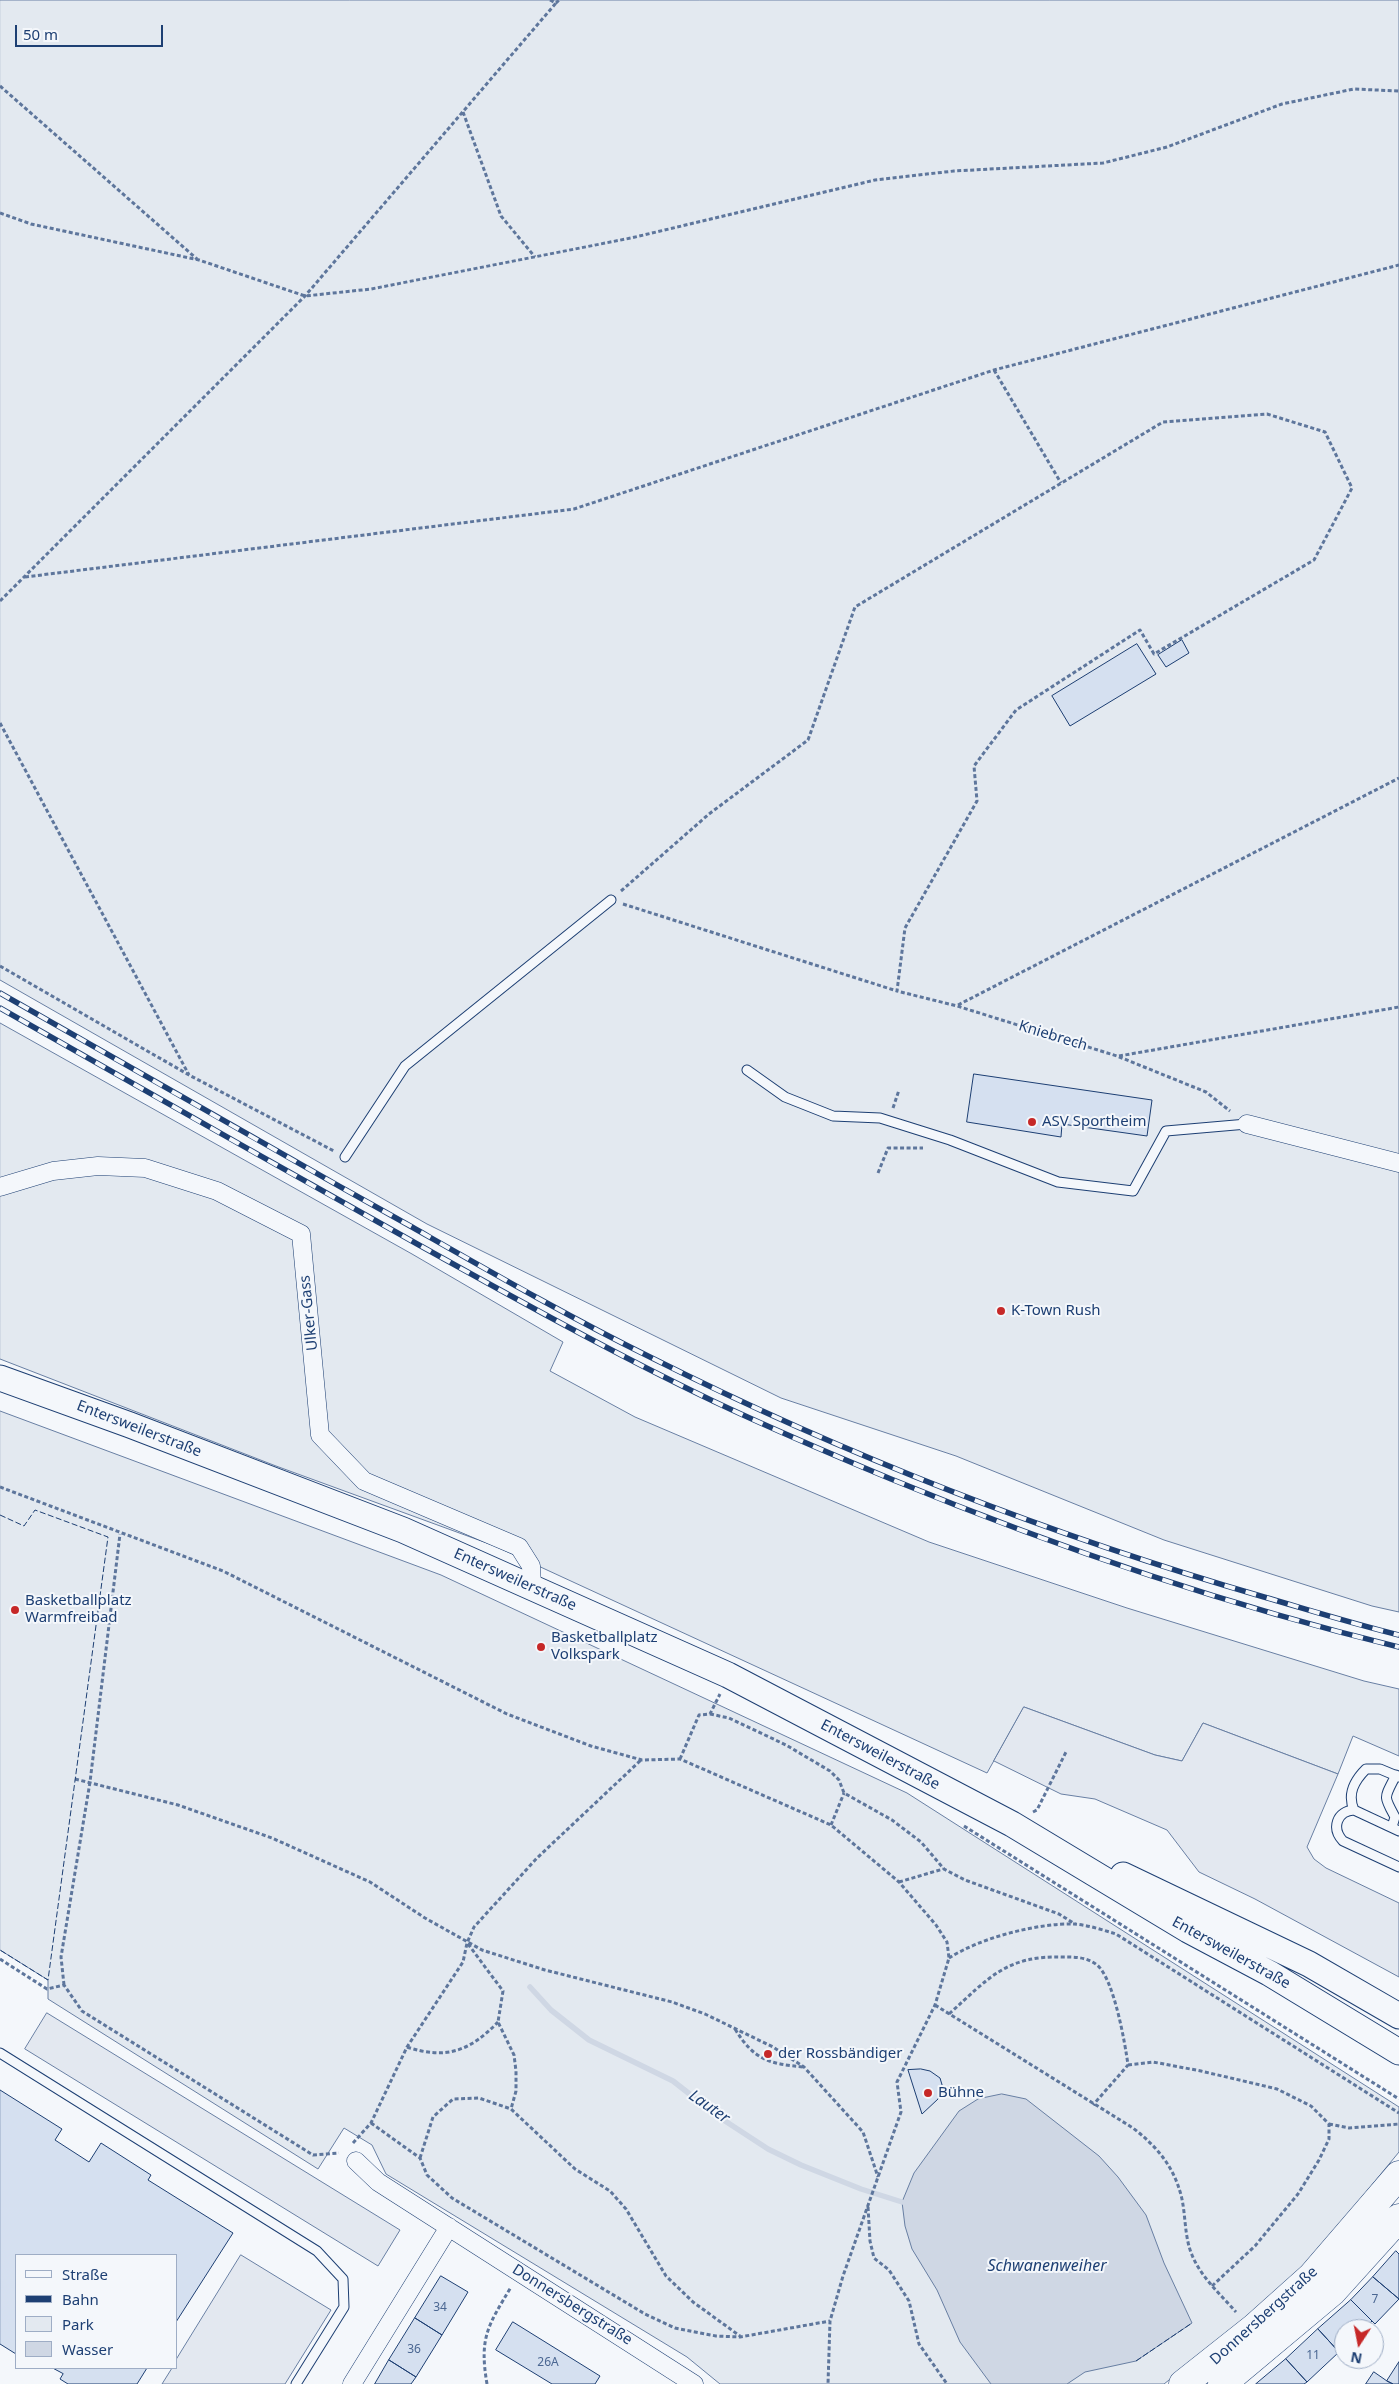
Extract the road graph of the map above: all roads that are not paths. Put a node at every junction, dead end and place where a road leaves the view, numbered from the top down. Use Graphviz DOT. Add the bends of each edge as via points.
graph roads {
  1 [pos="611,900"];
  2 [pos="747,1070"];
  3 [pos="1247,1124"];
  4 [pos="345,1157"];
  5 [pos="1399,1163"];
  6 [pos="0,1187"];
  7 [pos="0,1378"];
  8 [pos="532,1586"];
  9 [pos="1397,1776"];
  10 [pos="1354,1810"];
  11 [pos="1012,1824"];
  12 [pos="1395,1829"];
  13 [pos="1399,1867"];
  14 [pos="1399,2016"];
  15 [pos="1399,2052"];
  16 [pos="0,2054"];
  17 [pos="349,2157"];
  18 [pos="1399,2175"];
  19 [pos="1399,2218"];
  20 [pos="449,2228"];
  21 [pos="296,2384"];
  22 [pos="352,2384"];
  23 [pos="694,2384"];
  24 [pos="1183,2384"];
  25 [pos="1222,2384"];
  1 -- 4 [label="lane" via="405,1066"];
  2 -- 3 [label="lane" via="785,1097 833,1116 889,1120 1058,1182 1133,1191 1166,1131"];
  3 -- 5 [label="street"];
  6 -- 8 [label="street, Ulker-Gass" via="53,1171 98,1166 145,1168 217,1191 301,1234 320,1435 364,1481 519,1547 531,1566"];
  7 -- 8 [label="main road, Entersweilerstraße" via="403,1530"];
  8 -- 11 [label="main road, Entersweilerstraße" via="728,1675"];
  9 -- 10 [label="lane" via="1380,1769 1366,1769 1357,1777 1352,1790"];
  9 -- 12 [label="lane" via="1387,1793 1386,1803 1396,1817"];
  10 -- 12 [label="lane"];
  10 -- 13 [label="lane" via="1347,1810 1339,1817 1336,1834 1343,1841"];
  11 -- 14 [label="main road, Entersweilerstraße" via="1309,1964"];
  11 -- 15 [label="main road, Entersweilerstraße"];
  16 -- 21 [label="lane" via="316,2251 342,2279 344,2307"];
  17 -- 20 [label="street, Donnersbergstraße" via="378,2182"];
  18 -- 24 [label="main road, Donnersbergstraße" via="1312,2276 1255,2327"];
  19 -- 25 [label="main road, Donnersbergstraße" via="1332,2292"];
  20 -- 22 [label="street"];
  20 -- 23 [label="street, Donnersbergstraße"];
}
